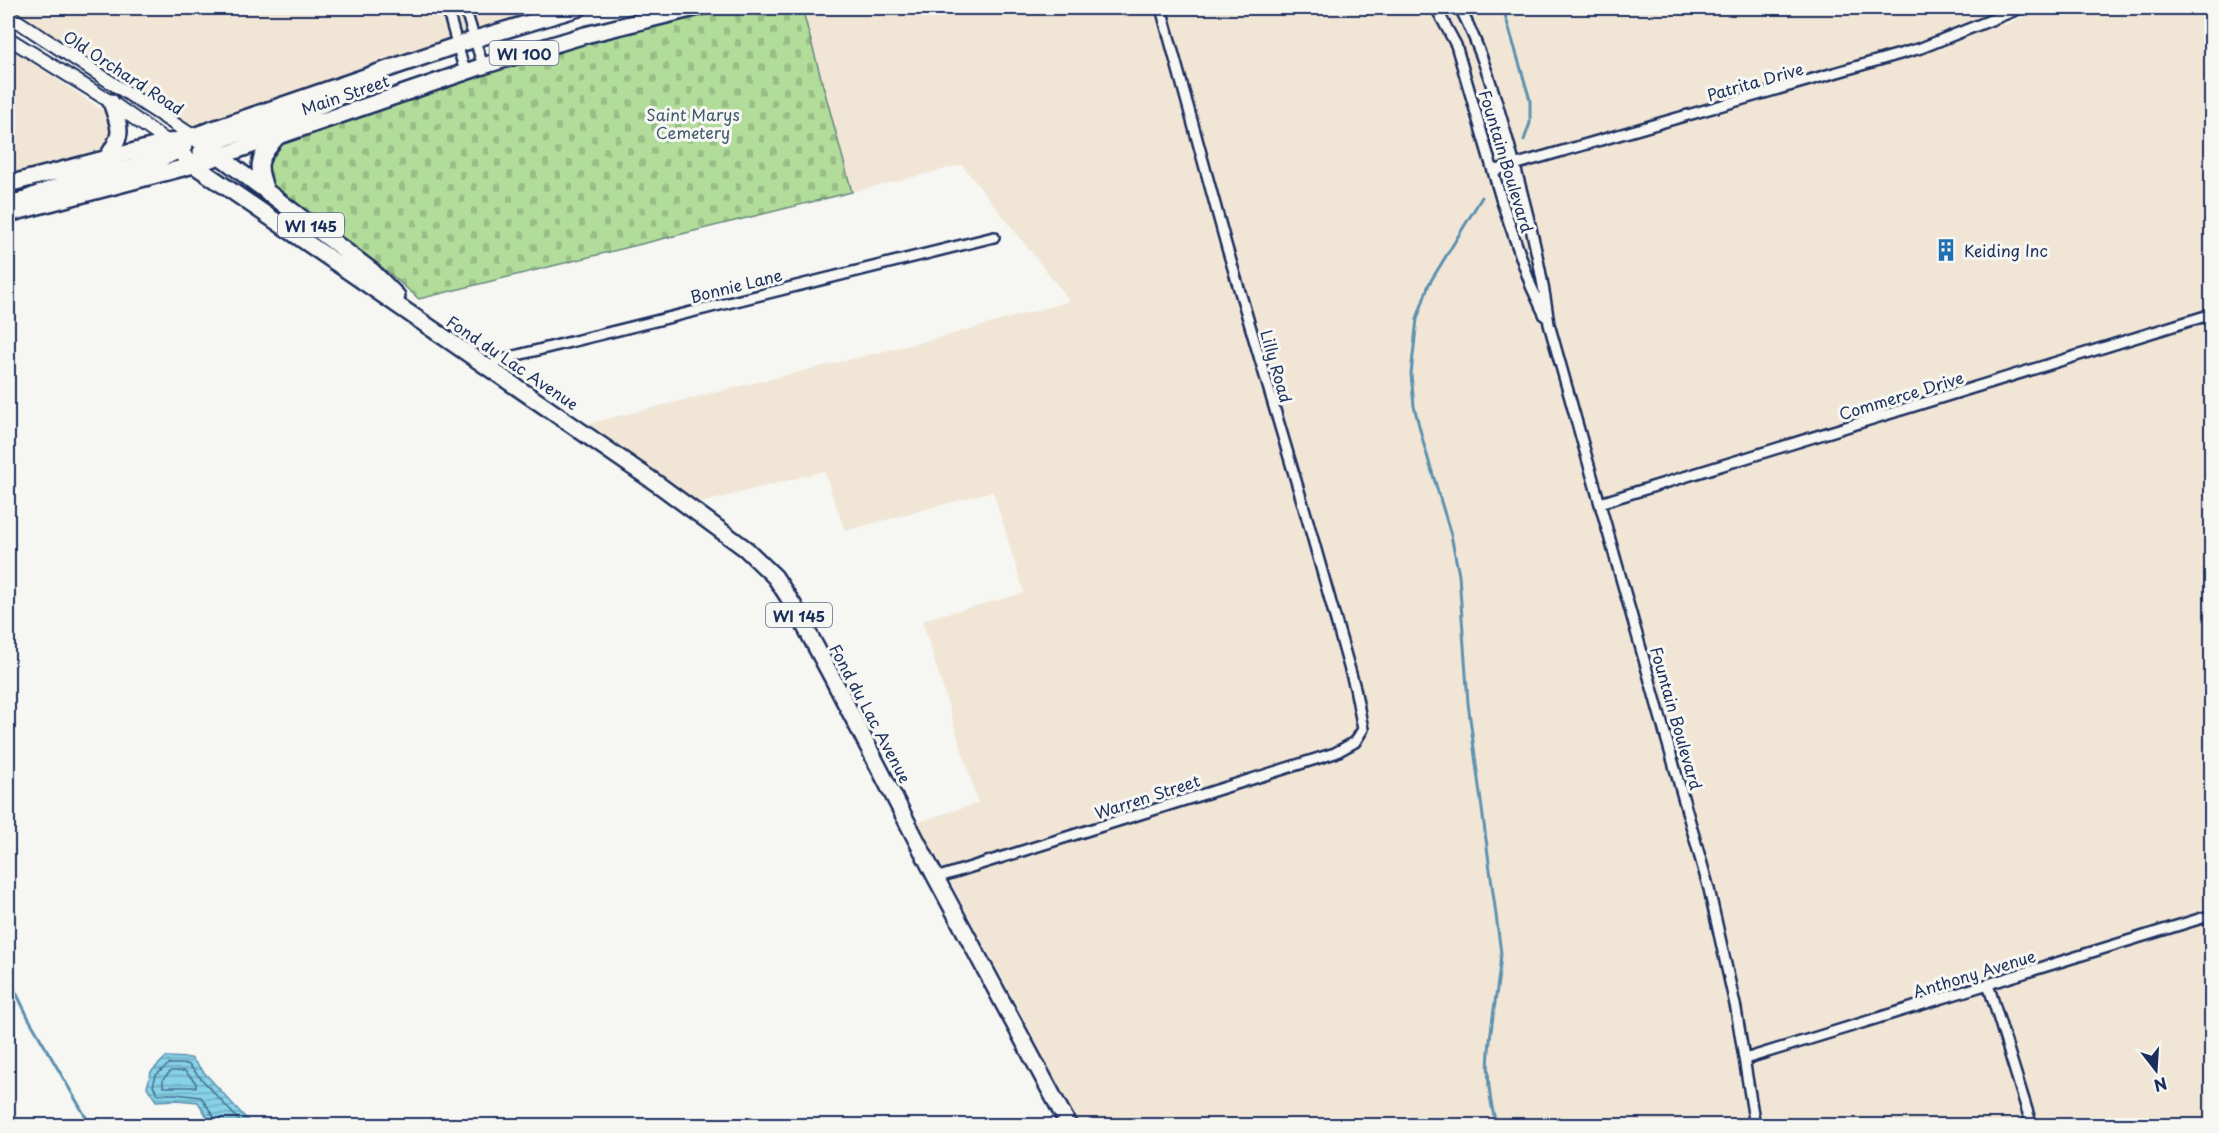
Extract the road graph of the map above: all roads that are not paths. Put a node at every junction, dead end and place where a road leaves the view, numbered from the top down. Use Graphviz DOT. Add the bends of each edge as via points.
graph roads {
  1 [pos="447,8"];
  2 [pos="465,8"];
  3 [pos="579,8"];
  4 [pos="687,8"];
  5 [pos="1161,8"];
  6 [pos="1436,8"];
  7 [pos="1461,8"];
  8 [pos="2021,8"];
  9 [pos="8,15"];
  10 [pos="22,24"];
  11 [pos="10,39"];
  12 [pos="475,39"];
  13 [pos="458,45"];
  14 [pos="483,66"];
  15 [pos="391,67"];
  16 [pos="465,72"];
  17 [pos="111,102"];
  18 [pos="193,136"];
  19 [pos="277,136"];
  20 [pos="173,147"];
  21 [pos="213,152"];
  22 [pos="106,159"];
  23 [pos="194,165"];
  24 [pos="1515,165"];
  25 [pos="1493,171"];
  26 [pos="8,184"];
  27 [pos="267,193"];
  28 [pos="8,207"];
  29 [pos="8,214"];
  30 [pos="994,237"];
  31 [pos="2211,314"];
  32 [pos="422,322"];
  33 [pos="1549,324"];
  34 [pos="488,368"];
  35 [pos="1600,503"];
  36 [pos="1361,733"];
  37 [pos="936,878"];
  38 [pos="2211,915"];
  39 [pos="1988,984"];
  40 [pos="1745,1059"];
  41 [pos="1069,1125"];
  42 [pos="1755,1125"];
  43 [pos="2032,1125"];
  1 -- 13 [label="street"];
  2 -- 12 [label="street"];
  3 -- 12 [label="main road, Main Street / WI 100"];
  4 -- 14 [label="main road, Main Street / WI 100"];
  5 -- 36 [label="street, Lilly Road" via="1355,688 1363,724"];
  6 -- 25 [label="street, Fountain Boulevard" via="1460,57"];
  7 -- 24 [label="street, Fountain Boulevard" via="1488,71"];
  8 -- 24 [label="street, Patrita Drive" via="1913,51"];
  9 -- 10 [label="street, Old Orchard Road"];
  10 -- 11 [label="street"];
  10 -- 18 [label="street, Old Orchard Road"];
  11 -- 17 [label="street, Old Orchard Road"];
  12 -- 13 [label="main road, Main Street / WI 100"];
  12 -- 14 [label="street"];
  13 -- 15 [label="main road, Main Street / WI 100"];
  13 -- 16 [label="street"];
  14 -- 16 [label="main road, Main Street / WI 100"];
  15 -- 18 [label="main road, Main Street / WI 100"];
  15 -- 21 [label="main road" via="348,92"];
  16 -- 19 [label="main road, Main Street / WI 100"];
  17 -- 20 [label="street, Old Orchard Road"];
  17 -- 22 [label="main road" via="120,129"];
  18 -- 20 [label="main road, Main Street / WI 100"];
  18 -- 21 [label="main road, Fond du Lac Avenue / WI 145"];
  19 -- 21 [label="main road, Main Street / WI 100"];
  19 -- 27 [label="main road" via="263,153 258,168"];
  20 -- 22 [label="main road, Main Street / WI 100"];
  20 -- 23 [label="main road, Fond du Lac Avenue"];
  20 -- 28 [label="main road" via="159,159 80,180"];
  21 -- 23 [label="main road" via="198,155"];
  21 -- 27 [label="main road, Fond du Lac Avenue / WI 145"];
  22 -- 26 [label="main road, Main Street / WI 100"];
  23 -- 29 [label="main road"];
  23 -- 32 [label="main road, Fond du Lac Avenue / WI 145"];
  24 -- 25 [label="street, Patrita Drive"];
  24 -- 33 [label="street, Fountain Boulevard" via="1544,281"];
  25 -- 33 [label="street, Fountain Boulevard" via="1531,286"];
  27 -- 32 [label="main road, Fond du Lac Avenue / WI 145" via="372,271"];
  30 -- 34 [label="street, Bonnie Lane" via="518,355"];
  31 -- 35 [label="street, Commerce Drive"];
  32 -- 34 [label="main road, Fond du Lac Avenue / WI 145"];
  33 -- 35 [label="street, Fountain Boulevard"];
  34 -- 37 [label="main road, Fond du Lac Avenue / WI 145" via="721,530 775,577 794,606"];
  35 -- 40 [label="street, Fountain Boulevard" via="1709,889"];
  36 -- 37 [label="street, Warren Street" via="1355,742 1335,753"];
  37 -- 41 [label="main road, Fond du Lac Avenue / WI 145"];
  38 -- 39 [label="street, Anthony Avenue"];
  39 -- 40 [label="street, Anthony Avenue"];
  39 -- 43 [label="street"];
  40 -- 42 [label="street, Fountain Boulevard"];
}
